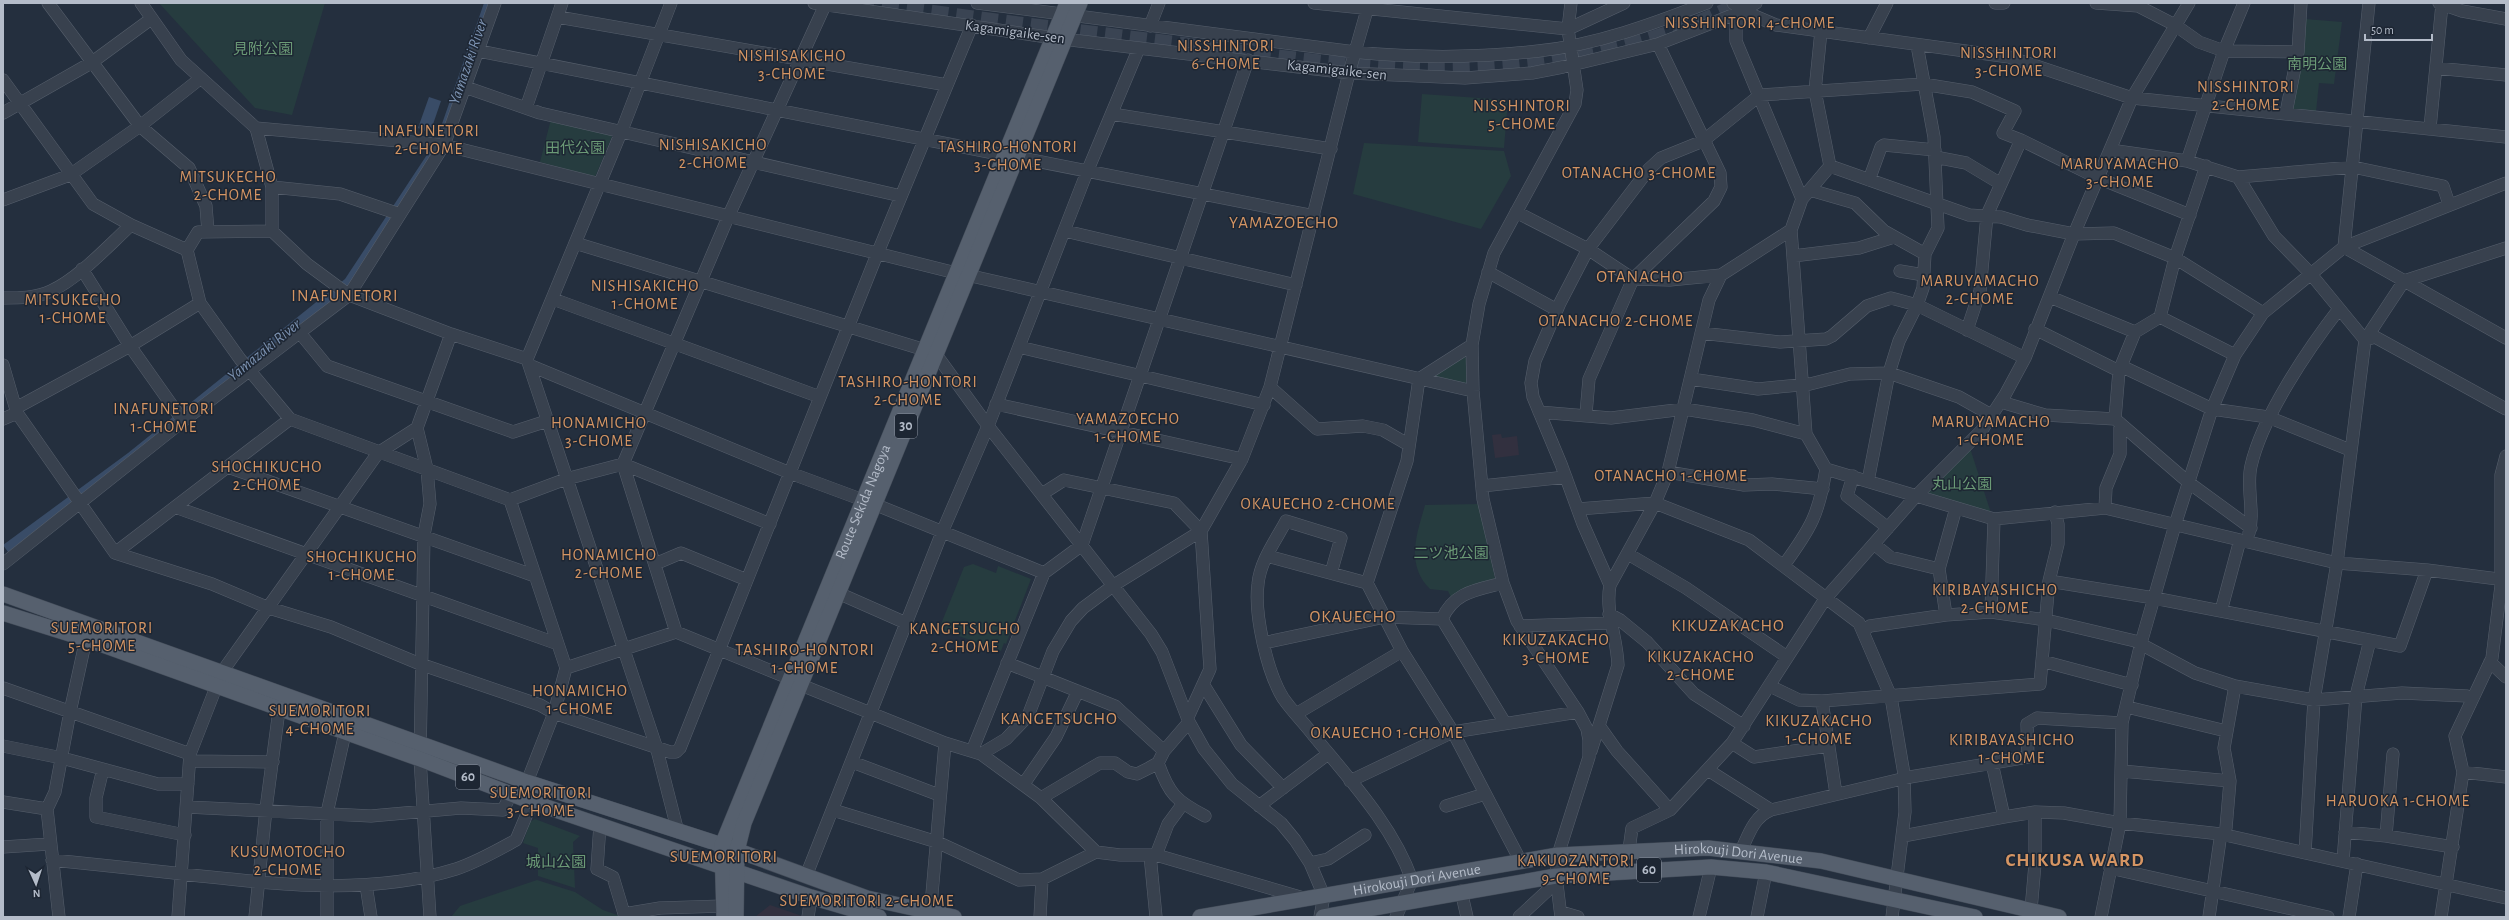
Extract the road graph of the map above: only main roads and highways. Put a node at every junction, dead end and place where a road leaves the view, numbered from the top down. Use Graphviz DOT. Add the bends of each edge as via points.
graph roads {
  1 [pos="1071,9"];
  2 [pos="869,502"];
  3 [pos="3,594"];
  4 [pos="3,613"];
  5 [pos="796,682"];
  6 [pos="722,845"];
  7 [pos="737,851"];
  8 [pos="722,866"];
  9 [pos="736,871"];
  10 [pos="1399,910"];
  11 [pos="723,911"];
  12 [pos="930,915"];
  13 [pos="736,917"];
  14 [pos="879,917"];
  15 [pos="954,917"];
  16 [pos="1200,917"];
  17 [pos="1321,917"];
  18 [pos="1975,917"];
  19 [pos="2059,917"];
  1 -- 2 [label="main road, Route Sekida Nagoya / 30"];
  2 -- 5 [label="main road, Route Sekida Nagoya / 30"];
  2 -- 5 [label="main road, Route Sekida Nagoya / 30" via="838,593"];
  3 -- 6 [label="main road, 60" via="527,782"];
  4 -- 8 [label="main road, 60" via="86,639 532,802"];
  5 -- 6 [label="main road, Route Sekida Nagoya / 30"];
  5 -- 7 [label="main road, Route Sekida Nagoya / 30" via="744,823"];
  6 -- 7 [label="main road, 60"];
  6 -- 8 [label="main road, Route Sekida Nagoya / 30"];
  7 -- 9 [label="main road, Route Sekida Nagoya / 30"];
  7 -- 12 [label="main road, 60" via="867,898"];
  8 -- 9 [label="main road, 60"];
  8 -- 11 [label="main road, Route Sekida Nagoya / 30"];
  9 -- 13 [label="main road, Route Sekida Nagoya / 30"];
  9 -- 14 [label="main road, 60"];
  10 -- 17 [label="main road, Hirokouji Dori Avenue / 60"];
  10 -- 18 [label="main road, Hirokouji Dori Avenue / 60" via="1461,891 1556,876 1710,867 1766,872"];
  12 -- 15 [label="main road, 60"];
  16 -- 19 [label="main road, Hirokouji Dori Avenue / 60" via="1558,855 1708,848 1821,861"];
}
